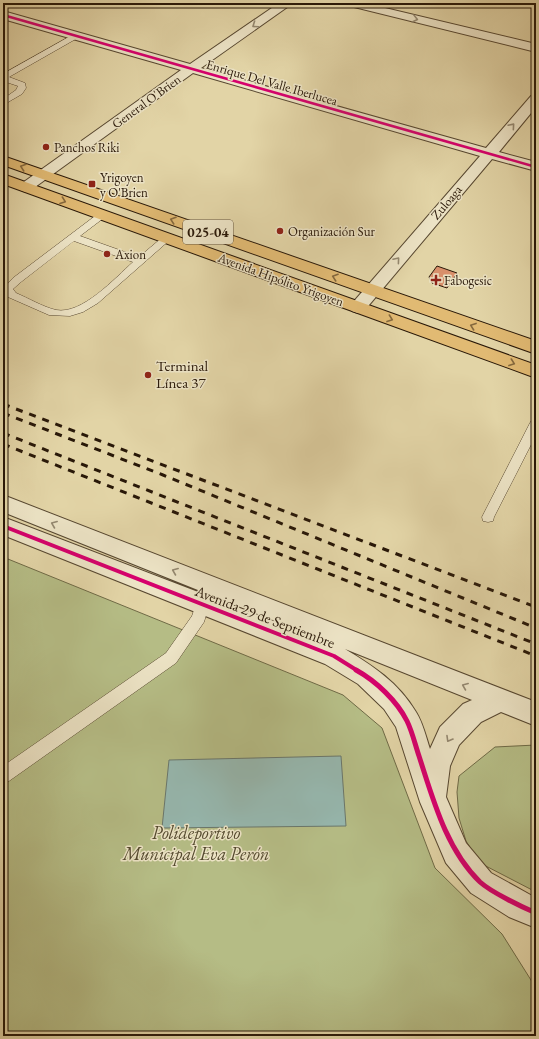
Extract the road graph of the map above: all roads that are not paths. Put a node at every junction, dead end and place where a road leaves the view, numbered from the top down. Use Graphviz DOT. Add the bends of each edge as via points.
graph roads {
  1 [pos="288,3"];
  2 [pos="350,3"];
  3 [pos="3,15"];
  4 [pos="77,36"];
  5 [pos="536,48"];
  6 [pos="191,69"];
  7 [pos="536,99"];
  8 [pos="3,103"];
  9 [pos="488,153"];
  10 [pos="3,160"];
  11 [pos="536,167"];
  12 [pos="44,174"];
  13 [pos="3,179"];
  14 [pos="26,187"];
  15 [pos="102,215"];
  16 [pos="73,237"];
  17 [pos="168,238"];
  18 [pos="140,261"];
  19 [pos="372,290"];
  20 [pos="358,307"];
  21 [pos="536,348"];
  22 [pos="536,372"];
  23 [pos="536,423"];
  24 [pos="3,504"];
  25 [pos="488,517"];
  26 [pos="3,526"];
  27 [pos="202,605"];
  28 [pos="502,700"];
  29 [pos="536,714"];
  30 [pos="3,775"];
  31 [pos="434,802"];
  32 [pos="536,913"];
  1 -- 6 [label="street, General O'Brien, one-way"];
  2 -- 5 [label="street, one-way"];
  3 -- 4 [label="street, Enrique Del Valle Iberlucea"];
  4 -- 6 [label="street, Enrique Del Valle Iberlucea"];
  4 -- 8 [label="lane" via="6,76 4,79 22,85 22,88"];
  6 -- 9 [label="street, Enrique Del Valle Iberlucea"];
  6 -- 12 [label="street, General O'Brien"];
  9 -- 7 [label="street, Zuloaga, one-way"];
  9 -- 11 [label="street, Enrique Del Valle Iberlucea"];
  19 -- 9 [label="street, Zuloaga, one-way"];
  12 -- 10 [label="main road, Avenida Hipólito Yrigoyen / 025-04, one-way"];
  12 -- 14 [label="street, General O'Brien"];
  19 -- 12 [label="main road, Avenida Hipólito Yrigoyen / 025-04, one-way"];
  13 -- 14 [label="main road, Avenida Hipólito Yrigoyen / 025-04"];
  14 -- 15 [label="main road, Avenida Hipólito Yrigoyen / 025-04, one-way"];
  15 -- 16 [label="lane"];
  15 -- 17 [label="main road, Avenida Hipólito Yrigoyen / 025-04"];
  16 -- 18 [label="lane"];
  16 -- 18 [label="lane" via="17,280 8,289 12,295 53,313 66,314 80,310 94,301"];
  17 -- 18 [label="lane"];
  17 -- 20 [label="main road, Avenida Hipólito Yrigoyen / 025-04"];
  19 -- 20 [label="street, Zuloaga"];
  21 -- 19 [label="main road, Avenida Hipólito Yrigoyen / 025-04, one-way"];
  20 -- 22 [label="main road, Avenida Hipólito Yrigoyen / 025-04, one-way"];
  23 -- 25 [label="lane"];
  28 -- 24 [label="street, Avenida 29 de Septiembre, one-way"];
  26 -- 27 [label="street, Avenida 29 de Septiembre"];
  27 -- 30 [label="lane" via="199,618 171,658"];
  27 -- 31 [label="street, Avenida 29 de Septiembre" via="334,656 367,676 393,701 407,721"];
  28 -- 29 [label="street, Avenida 29 de Septiembre"];
  28 -- 31 [label="street, one-way" via="472,713 449,736 436,766"];
  31 -- 32 [label="street, Avenida 29 de Septiembre" via="456,852 481,883"];
}
